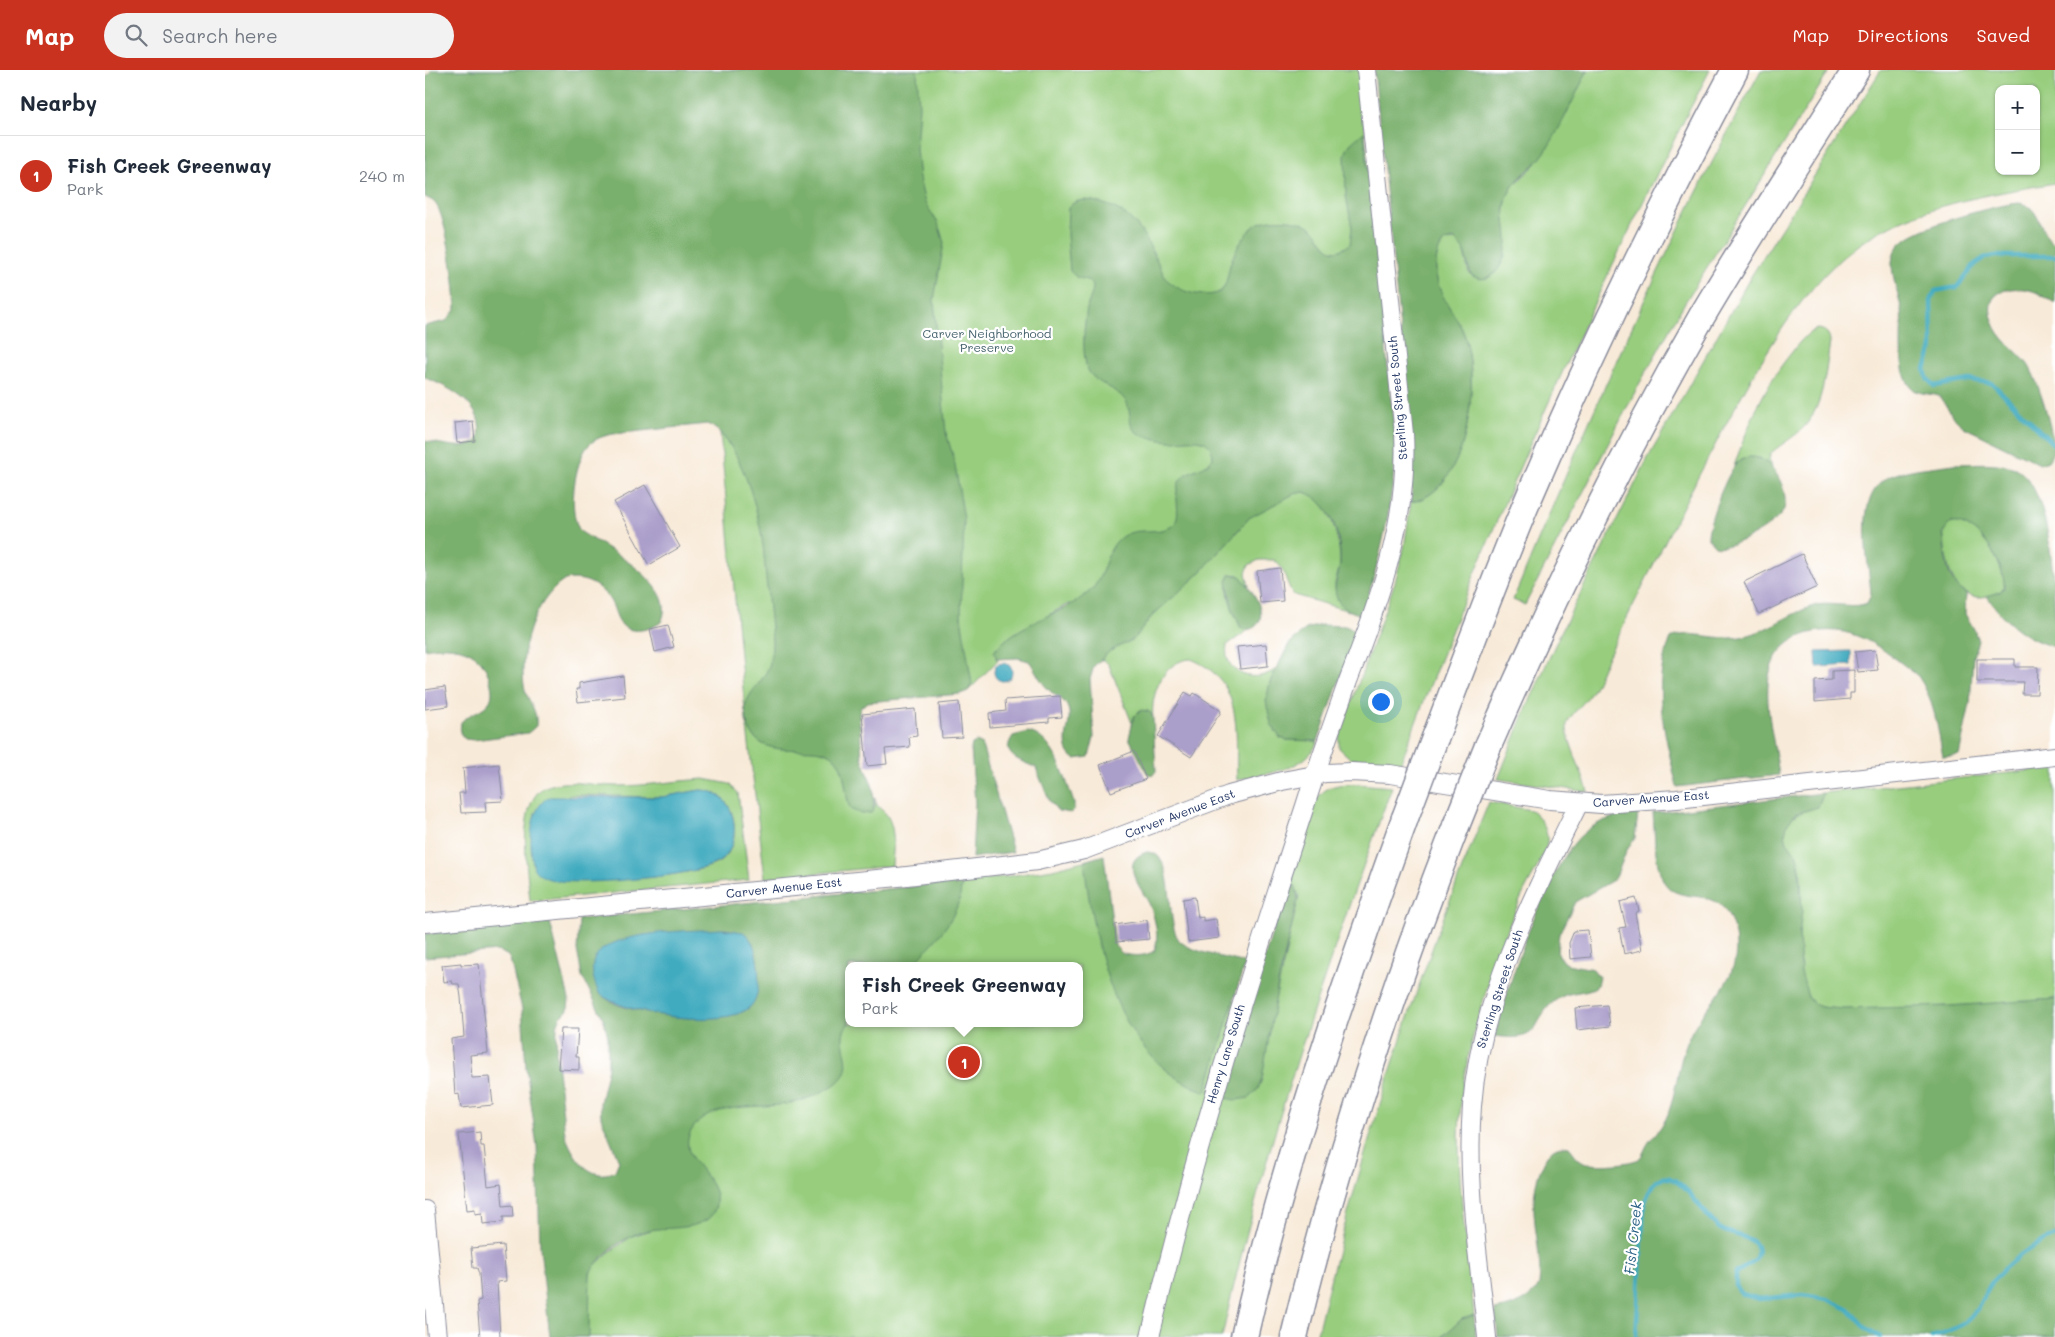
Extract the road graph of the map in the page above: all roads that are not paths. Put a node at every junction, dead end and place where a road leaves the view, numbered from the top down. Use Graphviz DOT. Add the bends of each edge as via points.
graph roads {
  1 [pos="1366,70"];
  2 [pos="1735,70"];
  3 [pos="1856,70"];
  4 [pos="2055,756"];
  5 [pos="1316,774"];
  6 [pos="1579,804"];
  7 [pos="425,923"];
  8 [pos="425,1210"];
  9 [pos="429,1286"];
  10 [pos="437,1337"];
  11 [pos="1150,1337"];
  12 [pos="1245,1337"];
  13 [pos="1294,1337"];
  14 [pos="1487,1337"];
  1 -- 5 [label="street, Sterling Street South" via="1405,450 1403,484 1387,570"];
  2 -- 12 [label="highway, bridge" via="1662,211 1587,368 1530,496 1435,738 1315,1080 1270,1235"];
  3 -- 13 [label="highway, bridge" via="1733,264 1637,434 1581,543 1488,746 1413,935 1370,1064"];
  4 -- 6 [label="street, Carver Avenue East" via="1659,801"];
  5 -- 6 [label="street, Carver Avenue East" via="1390,774"];
  5 -- 7 [label="street, Carver Avenue East" via="1229,795 1093,847 1037,861"];
  5 -- 11 [label="street, Henry Lane South" via="1252,965 1213,1095"];
  6 -- 14 [label="street, Sterling Street South" via="1543,874 1516,938 1491,1010 1477,1067 1471,1116 1471,1162"];
  8 -- 9 [label="street"];
  9 -- 10 [label="street"];
}
